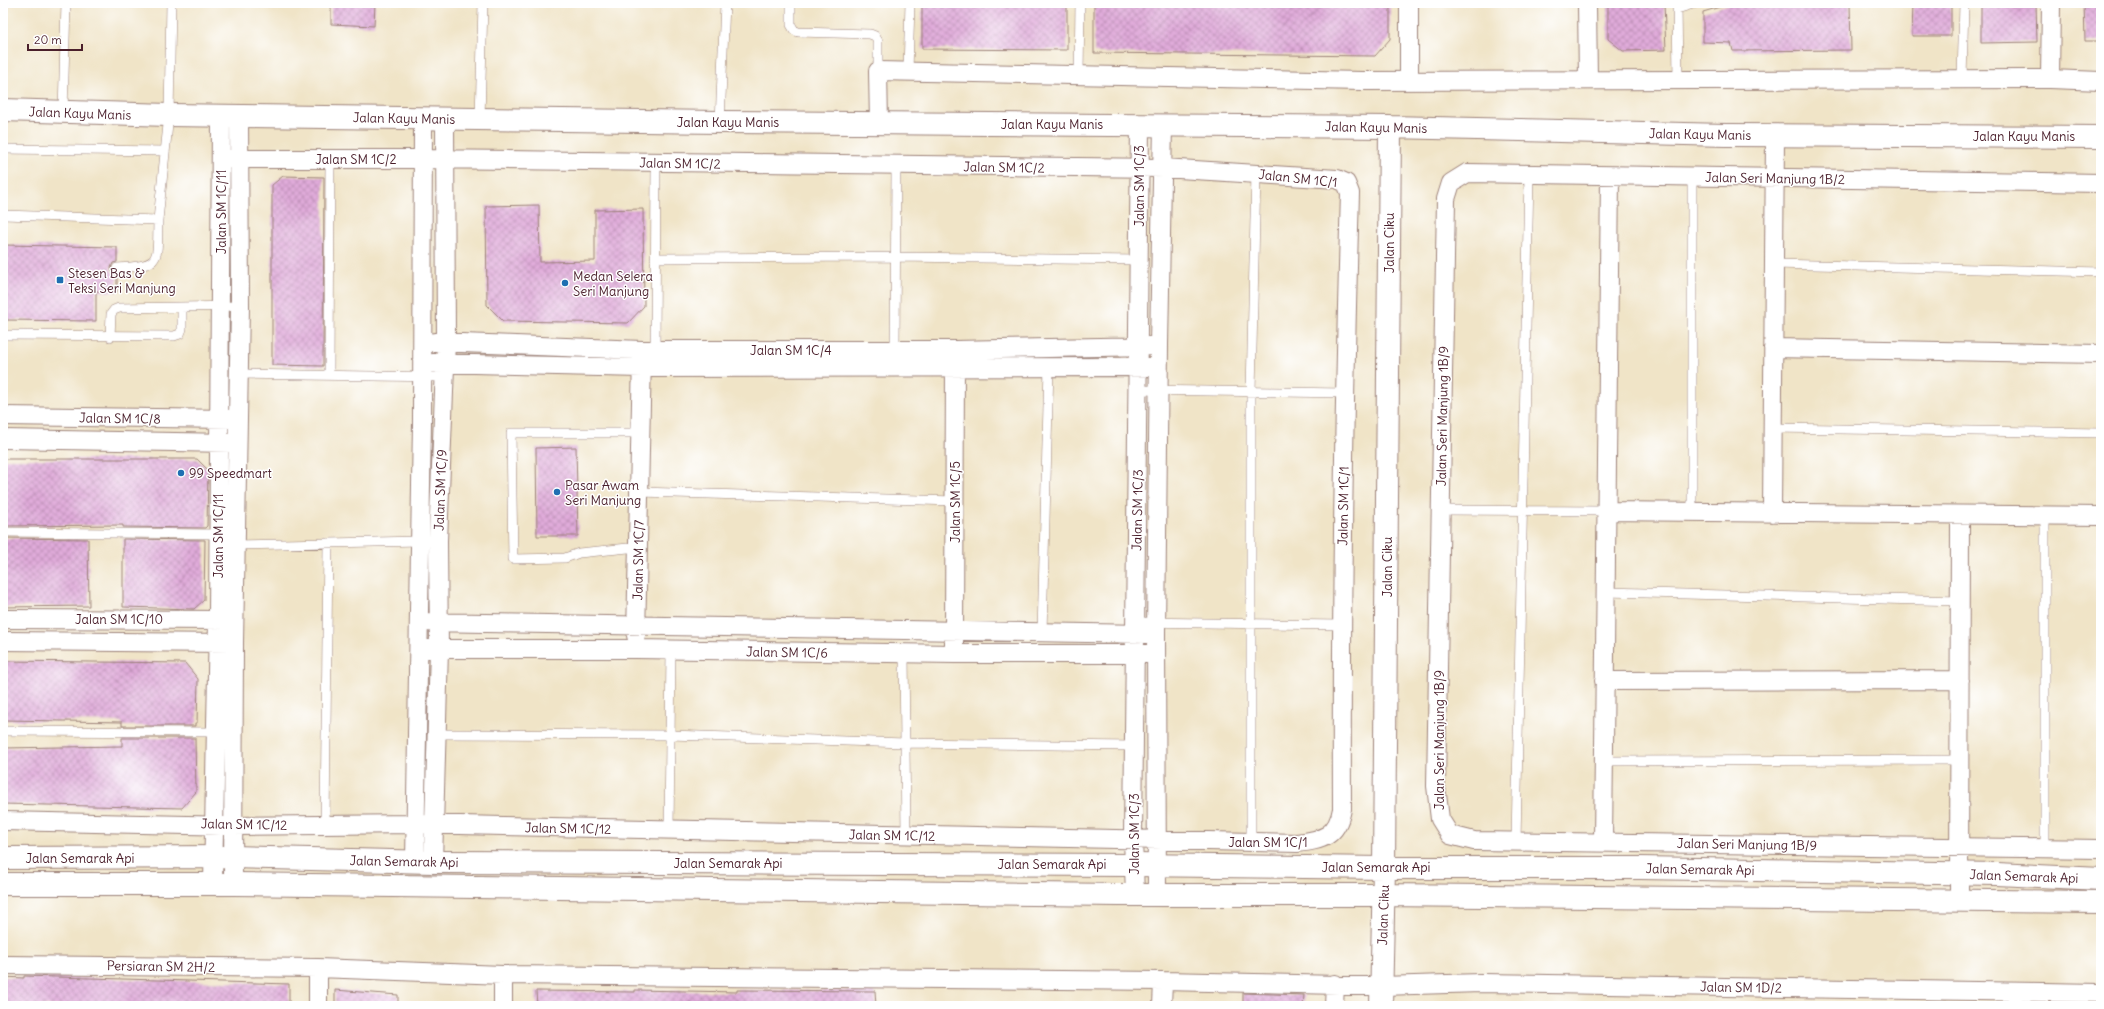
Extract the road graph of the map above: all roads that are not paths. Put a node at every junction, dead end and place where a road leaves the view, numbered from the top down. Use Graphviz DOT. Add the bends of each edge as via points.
graph roads {
  1 [pos="66,3"];
  2 [pos="171,3"];
  3 [pos="483,3"];
  4 [pos="725,3"];
  5 [pos="791,3"];
  6 [pos="910,3"];
  7 [pos="1080,3"];
  8 [pos="1409,3"];
  9 [pos="1587,3"];
  10 [pos="1696,3"];
  11 [pos="1964,3"];
  12 [pos="2051,3"];
  13 [pos="1677,6"];
  14 [pos="878,71"];
  15 [pos="908,71"];
  16 [pos="1079,76"];
  17 [pos="2050,79"];
  18 [pos="1588,80"];
  19 [pos="1678,80"];
  20 [pos="1962,80"];
  21 [pos="1409,81"];
  22 [pos="2101,81"];
  23 [pos="3,110"];
  24 [pos="63,112"];
  25 [pos="169,115"];
  26 [pos="230,115"];
  27 [pos="423,118"];
  28 [pos="445,119"];
  29 [pos="480,119"];
  30 [pos="720,122"];
  31 [pos="879,123"];
  32 [pos="1140,124"];
  33 [pos="1163,124"];
  34 [pos="1390,127"];
  35 [pos="1775,136"];
  36 [pos="2101,137"];
  37 [pos="3,149"];
  38 [pos="165,151"];
  39 [pos="221,159"];
  40 [pos="239,159"];
  41 [pos="330,159"];
  42 [pos="423,159"];
  43 [pos="445,160"];
  44 [pos="656,162"];
  45 [pos="896,166"];
  46 [pos="1163,168"];
  47 [pos="1139,169"];
  48 [pos="1256,173"];
  49 [pos="1529,174"];
  50 [pos="1610,176"];
  51 [pos="1692,177"];
  52 [pos="1775,178"];
  53 [pos="1451,183"];
  54 [pos="2101,183"];
  55 [pos="3,215"];
  56 [pos="158,220"];
  57 [pos="895,257"];
  58 [pos="655,258"];
  59 [pos="1139,260"];
  60 [pos="1774,264"];
  61 [pos="117,268"];
  62 [pos="2101,272"];
  63 [pos="240,306"];
  64 [pos="221,307"];
  65 [pos="182,308"];
  66 [pos="3,335"];
  67 [pos="110,337"];
  68 [pos="446,342"];
  69 [pos="423,343"];
  70 [pos="1158,345"];
  71 [pos="1139,346"];
  72 [pos="1774,348"];
  73 [pos="895,350"];
  74 [pos="955,350"];
  75 [pos="2101,354"];
  76 [pos="649,359"];
  77 [pos="1138,366"];
  78 [pos="1049,367"];
  79 [pos="1158,367"];
  80 [pos="955,368"];
  81 [pos="422,369"];
  82 [pos="445,370"];
  83 [pos="239,374"];
  84 [pos="329,375"];
  85 [pos="1138,390"];
  86 [pos="1158,391"];
  87 [pos="1251,392"];
  88 [pos="1344,393"];
  89 [pos="3,416"];
  90 [pos="220,419"];
  91 [pos="238,419"];
  92 [pos="1773,428"];
  93 [pos="2101,433"];
  94 [pos="640,434"];
  95 [pos="3,439"];
  96 [pos="219,443"];
  97 [pos="238,443"];
  98 [pos="639,492"];
  99 [pos="955,501"];
  100 [pos="1441,510"];
  101 [pos="1521,510"];
  102 [pos="1606,511"];
  103 [pos="1692,512"];
  104 [pos="1772,513"];
  105 [pos="1960,515"];
  106 [pos="2045,516"];
  107 [pos="2101,516"];
  108 [pos="3,532"];
  109 [pos="218,534"];
  110 [pos="420,541"];
  111 [pos="328,543"];
  112 [pos="236,544"];
  113 [pos="638,547"];
  114 [pos="1606,592"];
  115 [pos="1960,601"];
  116 [pos="3,619"];
  117 [pos="226,620"];
  118 [pos="418,622"];
  119 [pos="439,623"];
  120 [pos="1250,624"];
  121 [pos="636,625"];
  122 [pos="1342,626"];
  123 [pos="1135,628"];
  124 [pos="1156,628"];
  125 [pos="954,632"];
  126 [pos="1042,633"];
  127 [pos="3,641"];
  128 [pos="226,643"];
  129 [pos="418,649"];
  130 [pos="636,649"];
  131 [pos="439,650"];
  132 [pos="671,650"];
  133 [pos="904,654"];
  134 [pos="954,654"];
  135 [pos="1134,654"];
  136 [pos="1156,654"];
  137 [pos="1960,680"];
  138 [pos="1604,681"];
  139 [pos="3,731"];
  140 [pos="216,732"];
  141 [pos="438,734"];
  142 [pos="670,735"];
  143 [pos="905,742"];
  144 [pos="1134,746"];
  145 [pos="1960,760"];
  146 [pos="1604,761"];
  147 [pos="3,821"];
  148 [pos="213,824"];
  149 [pos="415,824"];
  150 [pos="325,825"];
  151 [pos="436,825"];
  152 [pos="233,826"];
  153 [pos="669,830"];
  154 [pos="906,835"];
  155 [pos="1133,839"];
  156 [pos="1156,840"];
  157 [pos="1251,842"];
  158 [pos="1516,842"];
  159 [pos="1602,843"];
  160 [pos="1960,847"];
  161 [pos="2044,848"];
  162 [pos="2101,849"];
  163 [pos="3,858"];
  164 [pos="223,858"];
  165 [pos="424,862"];
  166 [pos="1133,865"];
  167 [pos="1158,865"];
  168 [pos="1384,868"];
  169 [pos="1960,873"];
  170 [pos="2101,879"];
  171 [pos="3,884"];
  172 [pos="223,884"];
  173 [pos="1135,895"];
  174 [pos="1157,895"];
  175 [pos="1383,895"];
  176 [pos="1959,900"];
  177 [pos="2101,902"];
  178 [pos="3,965"];
  179 [pos="318,968"];
  180 [pos="503,975"];
  181 [pos="1162,981"];
  182 [pos="1335,984"];
  183 [pos="2101,993"];
  184 [pos="1381,996"];
  185 [pos="318,1006"];
  186 [pos="503,1006"];
  187 [pos="1162,1006"];
  188 [pos="1334,1006"];
  1 -- 24 [label="lane"];
  2 -- 25 [label="lane"];
  3 -- 29 [label="lane"];
  4 -- 30 [label="lane"];
  5 -- 14 [label="lane" via="791,25 798,32 875,36 878,41"];
  6 -- 15 [label="lane"];
  7 -- 16 [label="lane"];
  8 -- 21 [label="street"];
  9 -- 18 [label="street"];
  10 -- 13 [label="lane"];
  11 -- 20 [label="lane"];
  12 -- 17 [label="street"];
  13 -- 19 [label="lane"];
  14 -- 15 [label="street"];
  14 -- 31 [label="street"];
  15 -- 16 [label="street"];
  16 -- 21 [label="street"];
  17 -- 20 [label="street"];
  17 -- 22 [label="street"];
  18 -- 19 [label="street"];
  18 -- 21 [label="street"];
  19 -- 20 [label="street"];
  23 -- 24 [label="street, Jalan Kayu Manis"];
  24 -- 25 [label="street, Jalan Kayu Manis"];
  25 -- 26 [label="street, Jalan Kayu Manis"];
  25 -- 38 [label="lane"];
  26 -- 27 [label="street, Jalan Kayu Manis"];
  26 -- 39 [label="street, Jalan SM 1C/11"];
  26 -- 40 [label="street, Jalan SM 1C/11"];
  27 -- 28 [label="street, Jalan Kayu Manis"];
  27 -- 42 [label="street, Jalan SM 1C/9"];
  28 -- 29 [label="street, Jalan Kayu Manis"];
  28 -- 43 [label="street, Jalan SM 1C/9"];
  29 -- 30 [label="street, Jalan Kayu Manis"];
  30 -- 31 [label="street, Jalan Kayu Manis"];
  31 -- 32 [label="street, Jalan Kayu Manis"];
  32 -- 33 [label="street, Jalan Kayu Manis"];
  32 -- 47 [label="street, Jalan SM 1C/3"];
  33 -- 34 [label="street, Jalan Kayu Manis"];
  33 -- 46 [label="street, Jalan SM 1C/3"];
  34 -- 35 [label="street, Jalan Kayu Manis"];
  34 -- 168 [label="street, Jalan Ciku"];
  35 -- 36 [label="street, Jalan Kayu Manis"];
  35 -- 52 [label="street"];
  37 -- 38 [label="lane"];
  38 -- 56 [label="lane"];
  39 -- 40 [label="street, Jalan SM 1C/2"];
  39 -- 64 [label="street, Jalan SM 1C/11"];
  40 -- 41 [label="street, Jalan SM 1C/2"];
  40 -- 63 [label="street, Jalan SM 1C/11"];
  41 -- 42 [label="street, Jalan SM 1C/2"];
  41 -- 84 [label="lane"];
  42 -- 43 [label="street, Jalan SM 1C/2"];
  42 -- 69 [label="street, Jalan SM 1C/9"];
  43 -- 44 [label="street, Jalan SM 1C/2"];
  43 -- 68 [label="street, Jalan SM 1C/9"];
  44 -- 45 [label="street, Jalan SM 1C/2"];
  44 -- 58 [label="lane"];
  45 -- 47 [label="street, Jalan SM 1C/2"];
  45 -- 57 [label="lane"];
  46 -- 47 [label="street, Jalan SM 1C/2"];
  46 -- 48 [label="street, Jalan SM 1C/1"];
  46 -- 70 [label="street, Jalan SM 1C/3"];
  47 -- 59 [label="street, Jalan SM 1C/3"];
  48 -- 87 [label="lane"];
  48 -- 88 [label="street, Jalan SM 1C/1" via="1337,179 1346,183 1350,193"];
  49 -- 50 [label="street, Jalan Seri Manjung 1B/2"];
  49 -- 53 [label="street, Jalan Seri Manjung 1B/2" via="1467,173"];
  49 -- 101 [label="lane"];
  50 -- 51 [label="street, Jalan Seri Manjung 1B/2"];
  50 -- 102 [label="street"];
  51 -- 52 [label="street, Jalan Seri Manjung 1B/2"];
  51 -- 103 [label="lane"];
  52 -- 54 [label="street, Jalan Seri Manjung 1B/2"];
  52 -- 60 [label="street"];
  53 -- 100 [label="street, Jalan Seri Manjung 1B/9" via="1446,199"];
  55 -- 56 [label="lane"];
  56 -- 61 [label="lane" via="156,256 152,261 148,265"];
  57 -- 58 [label="lane"];
  57 -- 59 [label="lane"];
  57 -- 73 [label="lane"];
  58 -- 76 [label="lane"];
  59 -- 71 [label="street, Jalan SM 1C/3"];
  60 -- 62 [label="lane"];
  60 -- 72 [label="street"];
  63 -- 64 [label="lane"];
  63 -- 83 [label="street, Jalan SM 1C/11"];
  64 -- 65 [label="lane"];
  64 -- 90 [label="street, Jalan SM 1C/11"];
  65 -- 67 [label="lane" via="114,310 111,314"];
  65 -- 67 [label="lane" via="180,334"];
  66 -- 67 [label="lane"];
  68 -- 69 [label="street, Jalan SM 1C/4"];
  68 -- 76 [label="street, Jalan SM 1C/4"];
  68 -- 82 [label="street, Jalan SM 1C/9"];
  69 -- 81 [label="street, Jalan SM 1C/9"];
  70 -- 71 [label="street, Jalan SM 1C/4"];
  70 -- 79 [label="street, Jalan SM 1C/3"];
  71 -- 74 [label="street, Jalan SM 1C/4"];
  71 -- 77 [label="street, Jalan SM 1C/3"];
  72 -- 75 [label="street"];
  72 -- 92 [label="street"];
  73 -- 74 [label="street, Jalan SM 1C/4"];
  73 -- 76 [label="street, Jalan SM 1C/4"];
  74 -- 80 [label="street, Jalan SM 1C/5"];
  76 -- 80 [label="street, Jalan SM 1C/4"];
  76 -- 82 [label="street, Jalan SM 1C/4"];
  76 -- 94 [label="street, Jalan SM 1C/7"];
  77 -- 78 [label="street, Jalan SM 1C/4"];
  77 -- 79 [label="street, Jalan SM 1C/4"];
  77 -- 85 [label="street, Jalan SM 1C/3"];
  78 -- 80 [label="street, Jalan SM 1C/4"];
  78 -- 126 [label="lane"];
  79 -- 86 [label="street, Jalan SM 1C/3"];
  80 -- 99 [label="street, Jalan SM 1C/5"];
  81 -- 82 [label="street, Jalan SM 1C/4"];
  81 -- 84 [label="lane"];
  81 -- 110 [label="street, Jalan SM 1C/9"];
  82 -- 119 [label="street, Jalan SM 1C/9" via="438,541"];
  83 -- 84 [label="lane"];
  83 -- 91 [label="street, Jalan SM 1C/11"];
  85 -- 86 [label="lane"];
  85 -- 123 [label="street, Jalan SM 1C/3"];
  86 -- 87 [label="lane"];
  86 -- 124 [label="street, Jalan SM 1C/3"];
  87 -- 88 [label="lane"];
  87 -- 120 [label="lane"];
  88 -- 122 [label="street, Jalan SM 1C/1"];
  89 -- 90 [label="street, Jalan SM 1C/8"];
  90 -- 91 [label="street, Jalan SM 1C/8"];
  90 -- 96 [label="street, Jalan SM 1C/11"];
  91 -- 97 [label="street, Jalan SM 1C/11"];
  92 -- 93 [label="lane"];
  92 -- 104 [label="street"];
  94 -- 98 [label="street, Jalan SM 1C/7"];
  94 -- 113 [label="lane" via="511,433 513,559 565,558 579,553"];
  95 -- 96 [label="street, Jalan SM 1C/8"];
  96 -- 97 [label="street, Jalan SM 1C/8"];
  96 -- 109 [label="street, Jalan SM 1C/11"];
  97 -- 112 [label="street, Jalan SM 1C/11"];
  98 -- 99 [label="lane"];
  98 -- 113 [label="street, Jalan SM 1C/7"];
  99 -- 125 [label="street, Jalan SM 1C/5"];
  100 -- 101 [label="lane"];
  100 -- 158 [label="street, Jalan Seri Manjung 1B/9" via="1436,786 1440,819 1450,835 1474,841"];
  101 -- 102 [label="lane"];
  101 -- 158 [label="lane"];
  102 -- 103 [label="street"];
  102 -- 114 [label="street"];
  103 -- 104 [label="street"];
  104 -- 105 [label="street"];
  105 -- 106 [label="street"];
  105 -- 115 [label="street"];
  106 -- 107 [label="street"];
  106 -- 161 [label="lane"];
  108 -- 109 [label="lane"];
  109 -- 117 [label="street, Jalan SM 1C/11"];
  110 -- 111 [label="lane"];
  110 -- 118 [label="street, Jalan SM 1C/9"];
  111 -- 112 [label="lane"];
  111 -- 150 [label="lane"];
  112 -- 117 [label="street, Jalan SM 1C/11"];
  113 -- 121 [label="street, Jalan SM 1C/7"];
  114 -- 115 [label="lane"];
  114 -- 138 [label="street"];
  115 -- 137 [label="street"];
  116 -- 117 [label="street, Jalan SM 1C/10"];
  117 -- 128 [label="street, Jalan SM 1C/11"];
  118 -- 119 [label="street, Jalan SM 1C/6"];
  118 -- 129 [label="street, Jalan SM 1C/9"];
  119 -- 121 [label="street, Jalan SM 1C/6"];
  119 -- 131 [label="street, Jalan SM 1C/9"];
  120 -- 122 [label="lane"];
  120 -- 124 [label="lane"];
  120 -- 157 [label="lane"];
  121 -- 125 [label="street, Jalan SM 1C/6"];
  121 -- 130 [label="street, Jalan SM 1C/7"];
  122 -- 157 [label="street, Jalan SM 1C/1" via="1340,822 1331,834 1319,841"];
  123 -- 124 [label="street, Jalan SM 1C/6"];
  123 -- 126 [label="street, Jalan SM 1C/6"];
  123 -- 135 [label="street, Jalan SM 1C/3"];
  124 -- 136 [label="street, Jalan SM 1C/3"];
  125 -- 126 [label="street, Jalan SM 1C/6"];
  125 -- 134 [label="street, Jalan SM 1C/5"];
  127 -- 128 [label="street, Jalan SM 1C/10"];
  128 -- 140 [label="street, Jalan SM 1C/11"];
  128 -- 152 [label="street, Jalan SM 1C/11"];
  129 -- 131 [label="street, Jalan SM 1C/6"];
  129 -- 149 [label="street, Jalan SM 1C/9"];
  130 -- 131 [label="street, Jalan SM 1C/6"];
  130 -- 132 [label="street, Jalan SM 1C/6"];
  131 -- 141 [label="street, Jalan SM 1C/9"];
  132 -- 133 [label="street, Jalan SM 1C/6"];
  132 -- 142 [label="lane"];
  133 -- 134 [label="street, Jalan SM 1C/6"];
  133 -- 143 [label="lane"];
  134 -- 135 [label="street, Jalan SM 1C/6"];
  135 -- 136 [label="street, Jalan SM 1C/6"];
  135 -- 144 [label="street, Jalan SM 1C/3"];
  136 -- 156 [label="street, Jalan SM 1C/3"];
  137 -- 138 [label="street"];
  137 -- 145 [label="street"];
  138 -- 146 [label="street"];
  139 -- 140 [label="lane"];
  140 -- 148 [label="street, Jalan SM 1C/11"];
  141 -- 142 [label="lane"];
  141 -- 151 [label="street, Jalan SM 1C/9"];
  142 -- 143 [label="lane"];
  142 -- 153 [label="lane"];
  143 -- 144 [label="lane"];
  143 -- 154 [label="lane"];
  144 -- 155 [label="street, Jalan SM 1C/3"];
  145 -- 146 [label="lane"];
  145 -- 160 [label="street"];
  146 -- 159 [label="street"];
  147 -- 148 [label="street, Jalan SM 1C/12"];
  148 -- 152 [label="street, Jalan SM 1C/12"];
  148 -- 164 [label="street, Jalan SM 1C/11"];
  149 -- 150 [label="street, Jalan SM 1C/12"];
  149 -- 151 [label="street, Jalan SM 1C/12"];
  149 -- 165 [label="street, Jalan SM 1C/9"];
  150 -- 152 [label="street, Jalan SM 1C/12"];
  151 -- 153 [label="street, Jalan SM 1C/12"];
  151 -- 165 [label="street, Jalan SM 1C/9"];
  152 -- 164 [label="street, Jalan SM 1C/11"];
  153 -- 154 [label="street, Jalan SM 1C/12"];
  154 -- 155 [label="street, Jalan SM 1C/12"];
  155 -- 156 [label="street, Jalan SM 1C/12"];
  155 -- 166 [label="street, Jalan SM 1C/3"];
  156 -- 157 [label="street, Jalan SM 1C/1"];
  156 -- 167 [label="street, Jalan SM 1C/3"];
  158 -- 159 [label="street, Jalan Seri Manjung 1B/9"];
  159 -- 160 [label="street, Jalan Seri Manjung 1B/9"];
  160 -- 161 [label="street, Jalan Seri Manjung 1B/9"];
  160 -- 169 [label="street"];
  161 -- 162 [label="street, Jalan Seri Manjung 1B/9"];
  163 -- 164 [label="street, Jalan Semarak Api"];
  164 -- 165 [label="street, Jalan Semarak Api"];
  164 -- 172 [label="street, Jalan SM 1C/11"];
  165 -- 166 [label="street, Jalan Semarak Api"];
  166 -- 167 [label="street, Jalan Semarak Api"];
  166 -- 173 [label="street, Jalan SM 1C/3"];
  167 -- 168 [label="street, Jalan Semarak Api"];
  167 -- 174 [label="street, Jalan SM 1C/3"];
  168 -- 169 [label="street, Jalan Semarak Api" via="1640,868"];
  168 -- 175 [label="street, Jalan Ciku"];
  169 -- 170 [label="street, Jalan Semarak Api"];
  169 -- 176 [label="street"];
  171 -- 172 [label="street, Jalan Semarak Api"];
  172 -- 173 [label="street, Jalan Semarak Api"];
  173 -- 174 [label="street, Jalan Semarak Api"];
  174 -- 175 [label="street, Jalan Semarak Api"];
  175 -- 176 [label="street, Jalan Semarak Api"];
  175 -- 184 [label="street, Jalan Ciku"];
  176 -- 177 [label="street, Jalan Semarak Api"];
  178 -- 179 [label="street, Persiaran SM 2H/2"];
  179 -- 180 [label="street, Persiaran SM 2H/2"];
  179 -- 185 [label="street"];
  180 -- 181 [label="street, Persiaran SM 2H/2"];
  180 -- 186 [label="street"];
  181 -- 182 [label="street, Jalan SM 1D/2"];
  181 -- 187 [label="street"];
  182 -- 184 [label="street, Jalan SM 1D/2"];
  182 -- 188 [label="street"];
  183 -- 184 [label="street, Jalan SM 1D/2" via="1481,983"];
}
